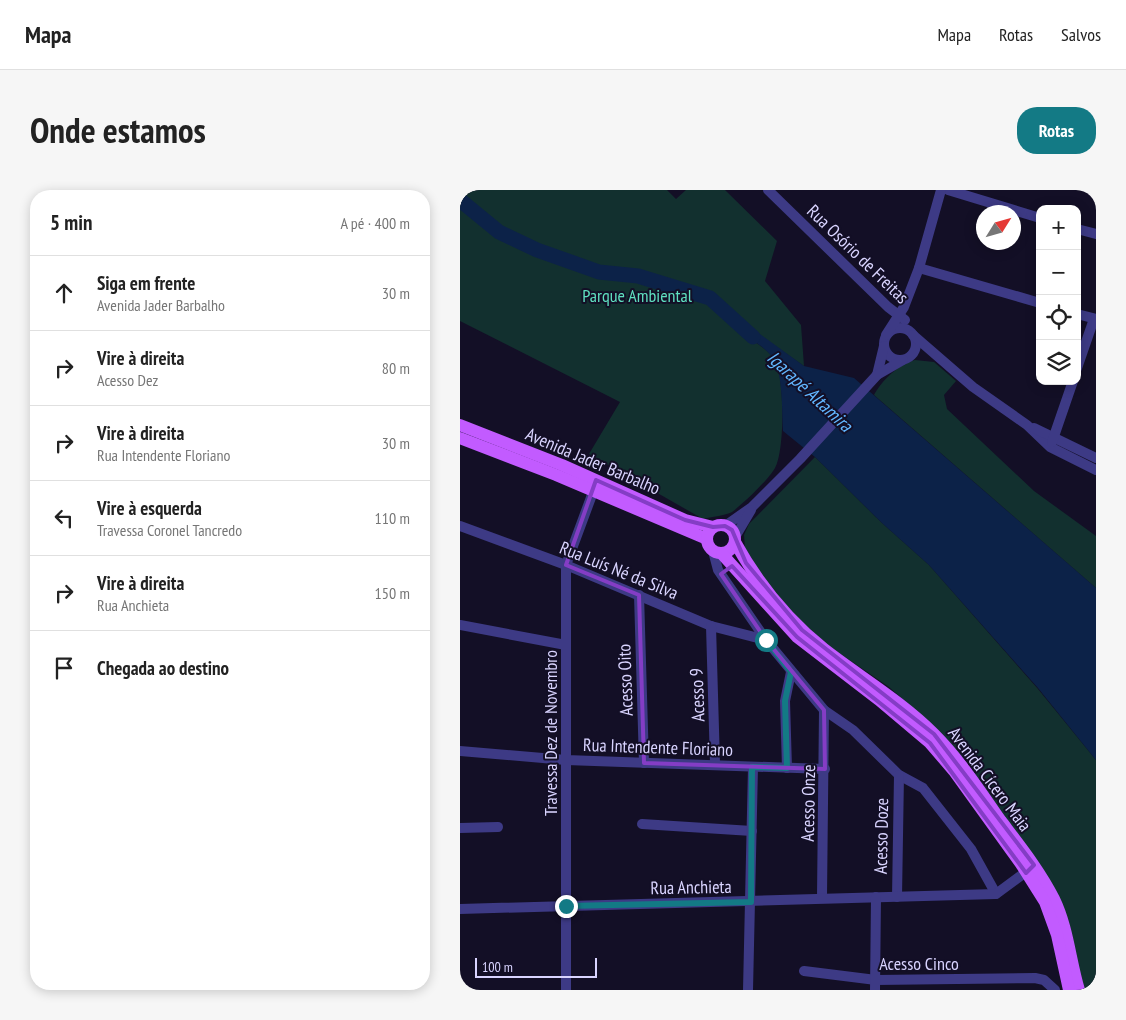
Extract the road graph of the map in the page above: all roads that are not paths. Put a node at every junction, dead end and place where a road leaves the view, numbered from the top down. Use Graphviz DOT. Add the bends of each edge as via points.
graph roads {
  1 [pos="768,190"];
  2 [pos="941,190"];
  3 [pos="948,190"];
  4 [pos="1036,217"];
  5 [pos="1081,230"];
  6 [pos="1096,234"];
  7 [pos="920,268"];
  8 [pos="1036,302"];
  9 [pos="1081,315"];
  10 [pos="1095,319"];
  11 [pos="906,321"];
  12 [pos="885,340"];
  13 [pos="936,356"];
  14 [pos="1081,357"];
  15 [pos="908,358"];
  16 [pos="875,377"];
  17 [pos="1071,385"];
  18 [pos="460,425"];
  19 [pos="1027,425"];
  20 [pos="1053,437"];
  21 [pos="460,438"];
  22 [pos="1050,447"];
  23 [pos="1096,458"];
  24 [pos="1096,470"];
  25 [pos="596,486"];
  26 [pos="752,507"];
  27 [pos="460,526"];
  28 [pos="719,526"];
  29 [pos="707,539"];
  30 [pos="735,540"];
  31 [pos="717,552"];
  32 [pos="566,565"];
  33 [pos="639,595"];
  34 [pos="460,625"];
  35 [pos="711,626"];
  36 [pos="766,640"];
  37 [pos="566,645"];
  38 [pos="791,672"];
  39 [pos="824,710"];
  40 [pos="460,751"];
  41 [pos="566,760"];
  42 [pos="644,763"];
  43 [pos="715,764"];
  44 [pos="752,767"];
  45 [pos="787,768"];
  46 [pos="825,769"];
  47 [pos="899,776"];
  48 [pos="642,824"];
  49 [pos="498,827"];
  50 [pos="460,828"];
  51 [pos="752,831"];
  52 [pos="1030,869"];
  53 [pos="996,894"];
  54 [pos="822,897"];
  55 [pos="876,897"];
  56 [pos="897,897"];
  57 [pos="751,902"];
  58 [pos="566,906"];
  59 [pos="460,909"];
  60 [pos="804,971"];
  61 [pos="876,985"];
  62 [pos="566,990"];
  63 [pos="748,990"];
  64 [pos="1054,990"];
  65 [pos="1069,990"];
  66 [pos="1078,990"];
  1 -- 11 [label="street, Rua Osório de Freitas"];
  2 -- 7 [label="street"];
  3 -- 4 [label="street"];
  5 -- 6 [label="street"];
  7 -- 8 [label="street"];
  7 -- 11 [label="street"];
  9 -- 10 [label="street"];
  10 -- 14 [label="street"];
  11 -- 12 [label="street"];
  11 -- 12 [label="street"];
  11 -- 13 [label="street, Rua Osório de Freitas"];
  11 -- 15 [label="street" via="916,345"];
  12 -- 15 [label="street" via="888,356"];
  12 -- 16 [label="street"];
  13 -- 15 [label="street"];
  13 -- 19 [label="street, Rua Osório de Freitas"];
  15 -- 16 [label="street"];
  16 -- 26 [label="street"];
  17 -- 20 [label="street"];
  18 -- 25 [label="main road, Avenida Jader Barbalho"];
  19 -- 20 [label="street, Rua Osório de Freitas"];
  19 -- 22 [label="street, Rua Osório de Freitas"];
  20 -- 22 [label="street"];
  20 -- 23 [label="street, Rua Osório de Freitas"];
  21 -- 25 [label="main road, Avenida Jader Barbalho"];
  22 -- 24 [label="street, Rua Osório de Freitas"];
  25 -- 28 [label="main road, Avenida Jader Barbalho" via="686,520"];
  25 -- 29 [label="main road, Avenida Jader Barbalho"];
  25 -- 32 [label="street, Travessa Dez de Novembro"];
  26 -- 28 [label="street"];
  26 -- 30 [label="street"];
  27 -- 32 [label="street, Rua Luís Né da Silva"];
  28 -- 29 [label="main road"];
  28 -- 30 [label="main road" via="732,530"];
  29 -- 31 [label="main road"];
  30 -- 31 [label="main road" via="731,550"];
  30 -- 52 [label="main road, Avenida Cícero Maia" via="746,563 802,630 885,692 934,734 962,766"];
  31 -- 36 [label="street" via="718,570"];
  31 -- 52 [label="main road, Avenida Cícero Maia" via="797,637 930,743"];
  32 -- 33 [label="street, Rua Luís Né da Silva"];
  32 -- 37 [label="street, Travessa Dez de Novembro"];
  33 -- 35 [label="street, Rua Luís Né da Silva"];
  33 -- 42 [label="street, Acesso Oito"];
  34 -- 37 [label="street"];
  35 -- 36 [label="street, Rua Luís Né da Silva"];
  35 -- 43 [label="street, Acesso 9"];
  36 -- 38 [label="street"];
  37 -- 41 [label="street, Travessa Dez de Novembro"];
  38 -- 39 [label="street"];
  38 -- 45 [label="street" via="785,701"];
  39 -- 46 [label="street, Acesso Onze"];
  39 -- 47 [label="street" via="853,730"];
  40 -- 41 [label="street, Rua Intendente Floriano"];
  41 -- 42 [label="street, Rua Intendente Floriano"];
  41 -- 58 [label="street, Travessa Dez de Novembro"];
  42 -- 43 [label="street, Rua Intendente Floriano"];
  43 -- 44 [label="street, Rua Intendente Floriano"];
  44 -- 45 [label="street, Rua Intendente Floriano"];
  44 -- 51 [label="street"];
  45 -- 46 [label="street, Rua Intendente Floriano"];
  46 -- 54 [label="street, Acesso Onze"];
  47 -- 53 [label="street" via="923,788 939,807 971,849"];
  47 -- 56 [label="street, Acesso Doze"];
  48 -- 51 [label="street"];
  49 -- 50 [label="street"];
  51 -- 57 [label="street"];
  52 -- 53 [label="street"];
  52 -- 65 [label="main road, Avenida Cícero Maia" via="1057,935"];
  52 -- 66 [label="main road, Avenida Cícero Maia" via="1054,900 1067,934"];
  53 -- 56 [label="street, Rua Anchieta"];
  54 -- 55 [label="street, Rua Anchieta"];
  54 -- 57 [label="street, Rua Anchieta"];
  55 -- 56 [label="street, Rua Anchieta"];
  55 -- 61 [label="street"];
  57 -- 58 [label="street, Rua Anchieta"];
  57 -- 63 [label="street"];
  58 -- 59 [label="street, Rua Anchieta"];
  58 -- 62 [label="street, Travessa Dez de Novembro"];
  60 -- 61 [label="street, Acesso Cinco"];
  61 -- 64 [label="street, Acesso Cinco" via="1035,978 1044,980"];
}
